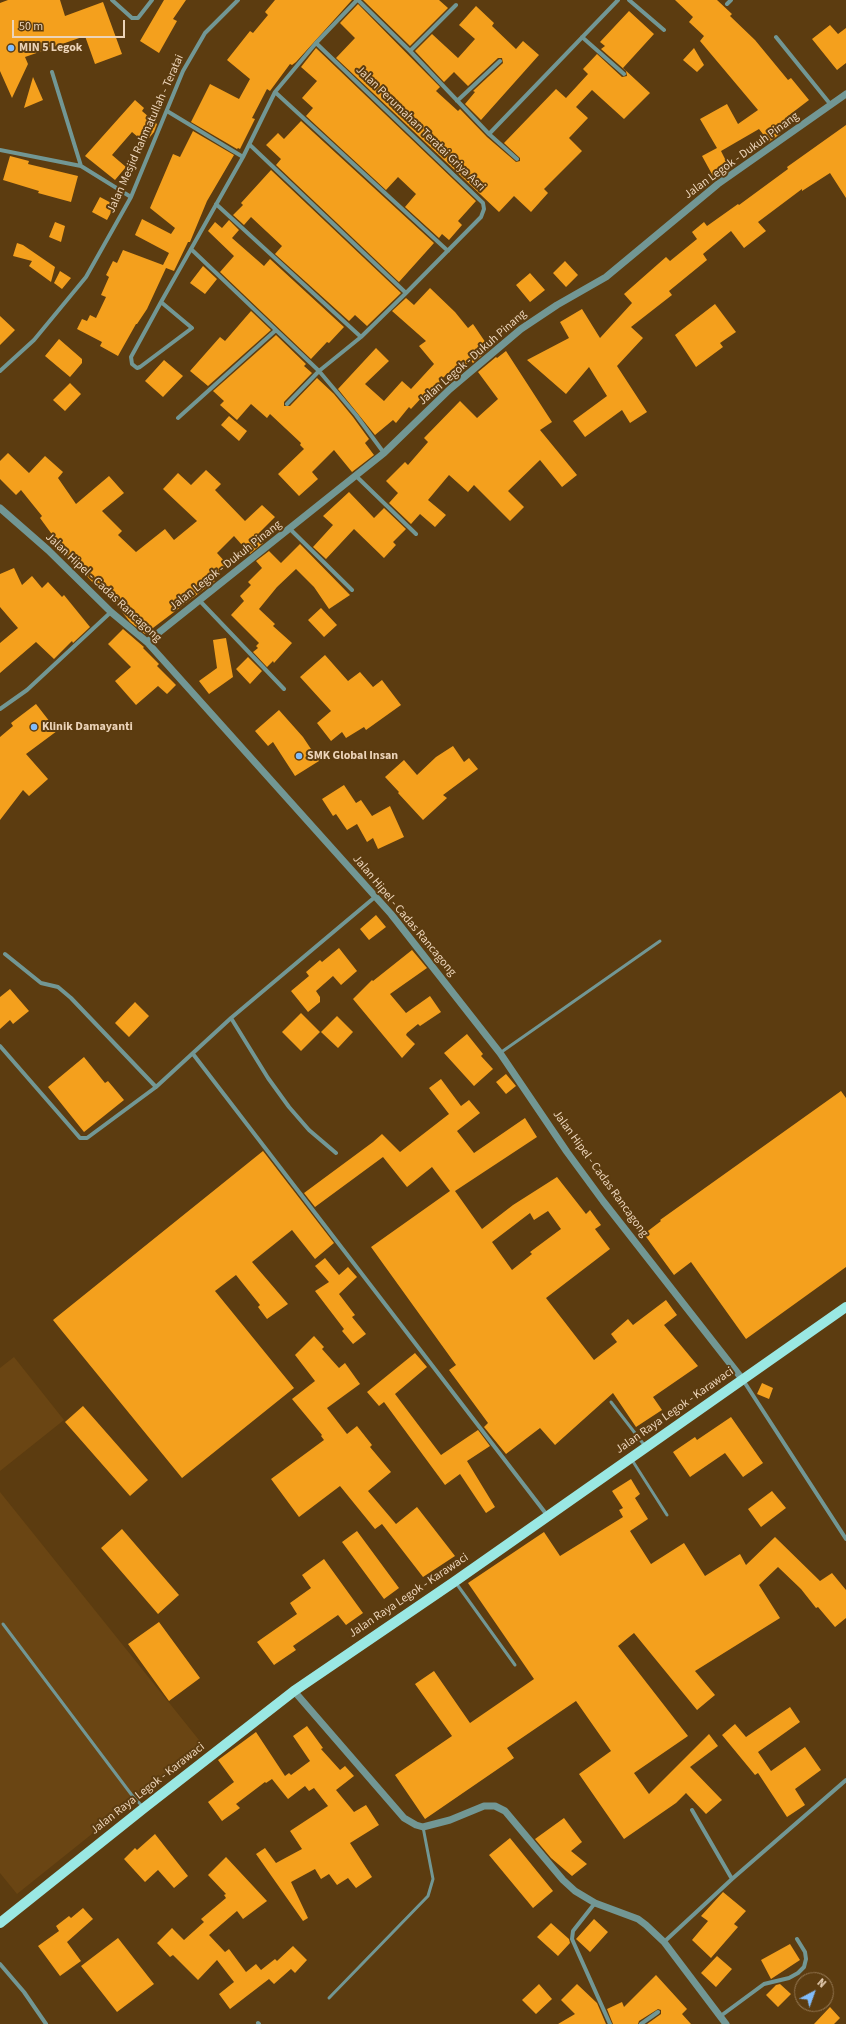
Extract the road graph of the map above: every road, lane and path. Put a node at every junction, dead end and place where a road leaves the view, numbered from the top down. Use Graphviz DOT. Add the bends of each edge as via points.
graph roads {
  1 [pos="112,0"];
  2 [pos="152,0"];
  3 [pos="238,0"];
  4 [pos="358,0"];
  5 [pos="618,0"];
  6 [pos="629,0"];
  7 [pos="731,0"];
  8 [pos="727,4"];
  9 [pos="456,5"];
  10 [pos="664,30"];
  11 [pos="776,37"];
  12 [pos="582,38"];
  13 [pos="316,43"];
  14 [pos="410,51"];
  15 [pos="500,61"];
  16 [pos="52,72"];
  17 [pos="624,74"];
  18 [pos="275,92"];
  19 [pos="846,94"];
  20 [pos="457,101"];
  21 [pos="831,105"];
  22 [pos="167,111"];
  23 [pos="489,134"];
  24 [pos="250,145"];
  25 [pos="0,150"];
  26 [pos="243,157"];
  27 [pos="517,160"];
  28 [pos="82,166"];
  29 [pos="131,197"];
  30 [pos="216,204"];
  31 [pos="191,249"];
  32 [pos="448,252"];
  33 [pos="406,293"];
  34 [pos="160,302"];
  35 [pos="276,330"];
  36 [pos="361,337"];
  37 [pos="319,370"];
  38 [pos="0,371"];
  39 [pos="287,404"];
  40 [pos="178,418"];
  41 [pos="384,453"];
  42 [pos="356,476"];
  43 [pos="0,508"];
  44 [pos="290,529"];
  45 [pos="416,534"];
  46 [pos="352,590"];
  47 [pos="199,600"];
  48 [pos="111,612"];
  49 [pos="147,642"];
  50 [pos="284,689"];
  51 [pos="0,709"];
  52 [pos="375,897"];
  53 [pos="660,941"];
  54 [pos="5,954"];
  55 [pos="231,1018"];
  56 [pos="0,1046"];
  57 [pos="500,1053"];
  58 [pos="193,1054"];
  59 [pos="156,1087"];
  60 [pos="336,1153"];
  61 [pos="846,1307"];
  62 [pos="743,1380"];
  63 [pos="612,1402"];
  64 [pos="646,1447"];
  65 [pos="631,1458"];
  66 [pos="667,1515"];
  67 [pos="547,1516"];
  68 [pos="846,1539"];
  69 [pos="454,1582"];
  70 [pos="3,1624"];
  71 [pos="514,1664"];
  72 [pos="294,1691"];
  73 [pos="846,1780"];
  74 [pos="144,1808"];
  75 [pos="692,1810"];
  76 [pos="423,1827"];
  77 [pos="732,1879"];
  78 [pos="595,1903"];
  79 [pos="0,1924"];
  80 [pos="797,1939"];
  81 [pos="664,1942"];
  82 [pos="0,1964"];
  83 [pos="328,1998"];
  84 [pos="658,2012"];
  85 [pos="722,2015"];
  86 [pos="46,2024"];
  87 [pos="610,2024"];
  88 [pos="641,2024"];
  89 [pos="726,2024"];
  1 -- 2 [label="street" via="132,18 138,18"];
  3 -- 22 [label="street, Jalan Mesjid Rahmatullah - Teratai" via="205,33 183,70"];
  4 -- 13 [label="street"];
  4 -- 14 [label="street"];
  5 -- 12 [label="street"];
  6 -- 10 [label="street"];
  7 -- 8 [label="street"];
  9 -- 14 [label="street"];
  11 -- 21 [label="street"];
  12 -- 17 [label="street"];
  12 -- 23 [label="street"];
  13 -- 18 [label="street"];
  13 -- 32 [label="street, Jalan Perumahan Teratai Griya Asri" via="483,203 481,217"];
  14 -- 20 [label="street"];
  15 -- 20 [label="street"];
  16 -- 28 [label="street"];
  18 -- 24 [label="street"];
  18 -- 32 [label="street"];
  19 -- 21 [label="street, Jalan Legok - Dukuh Pinang"];
  20 -- 23 [label="street"];
  21 -- 41 [label="street, Jalan Legok - Dukuh Pinang" via="718,184 606,277 556,305 521,329 450,389"];
  22 -- 26 [label="street"];
  22 -- 29 [label="street, Jalan Mesjid Rahmatullah - Teratai"];
  23 -- 27 [label="street"];
  24 -- 26 [label="street"];
  24 -- 33 [label="street"];
  25 -- 28 [label="street"];
  26 -- 30 [label="street"];
  28 -- 29 [label="street"];
  29 -- 38 [label="street, Jalan Mesjid Rahmatullah - Teratai" via="86,277 34,340"];
  30 -- 31 [label="street"];
  30 -- 36 [label="street"];
  31 -- 34 [label="street"];
  31 -- 35 [label="street"];
  32 -- 33 [label="street, Jalan Perumahan Teratai Griya Asri"];
  33 -- 36 [label="street, Jalan Perumahan Teratai Griya Asri"];
  34 -- 34 [label="street" via="132,357 132,364 137,368 192,328"];
  35 -- 37 [label="street"];
  35 -- 40 [label="street"];
  36 -- 37 [label="street, Jalan Perumahan Teratai Griya Asri"];
  37 -- 39 [label="street, Jalan Perumahan Teratai Griya Asri"];
  37 -- 41 [label="street"];
  41 -- 42 [label="street, Jalan Legok - Dukuh Pinang"];
  42 -- 44 [label="street, Jalan Legok - Dukuh Pinang"];
  42 -- 45 [label="street"];
  43 -- 48 [label="street, Jalan Hipel - Cadas Rancagong" via="48,550"];
  44 -- 46 [label="street"];
  44 -- 47 [label="street, Jalan Legok - Dukuh Pinang"];
  47 -- 49 [label="street, Jalan Legok - Dukuh Pinang"];
  47 -- 50 [label="street"];
  48 -- 49 [label="street, Jalan Hipel - Cadas Rancagong"];
  48 -- 51 [label="street" via="27,690"];
  49 -- 52 [label="street, Jalan Hipel - Cadas Rancagong"];
  52 -- 55 [label="street"];
  52 -- 57 [label="street, Jalan Hipel - Cadas Rancagong" via="420,949"];
  53 -- 57 [label="lane"];
  54 -- 59 [label="street" via="41,983 58,987 71,998"];
  55 -- 58 [label="street"];
  55 -- 60 [label="street" via="268,1078 290,1107 309,1130"];
  56 -- 59 [label="street" via="80,1138 93,1135"];
  57 -- 62 [label="street, Jalan Hipel - Cadas Rancagong" via="567,1152"];
  58 -- 59 [label="street"];
  58 -- 67 [label="street"];
  61 -- 62 [label="main road, Jalan Raya Legok - Karawaci"];
  62 -- 64 [label="main road, Jalan Raya Legok - Karawaci"];
  62 -- 68 [label="street"];
  63 -- 64 [label="lane"];
  64 -- 65 [label="main road, Jalan Raya Legok - Karawaci"];
  65 -- 66 [label="lane"];
  65 -- 67 [label="main road, Jalan Raya Legok - Karawaci"];
  67 -- 69 [label="main road, Jalan Raya Legok - Karawaci"];
  69 -- 71 [label="lane"];
  69 -- 72 [label="main road, Jalan Raya Legok - Karawaci"];
  70 -- 74 [label="lane"];
  72 -- 74 [label="main road, Jalan Raya Legok - Karawaci"];
  72 -- 76 [label="street" via="404,1818"];
  73 -- 77 [label="street"];
  74 -- 79 [label="main road, Jalan Raya Legok - Karawaci"];
  75 -- 77 [label="street"];
  76 -- 78 [label="street" via="450,1820 484,1806 495,1806 505,1811 562,1880"];
  76 -- 83 [label="lane" via="433,1879 428,1896"];
  77 -- 81 [label="street"];
  78 -- 81 [label="street" via="638,1919"];
  78 -- 87 [label="street" via="573,1931 572,1939"];
  80 -- 85 [label="street" via="805,1952 804,1967 789,1978 764,1984"];
  81 -- 85 [label="street"];
  82 -- 86 [label="street" via="24,1992"];
  84 -- 88 [label="street"];
  85 -- 89 [label="street"];
}
